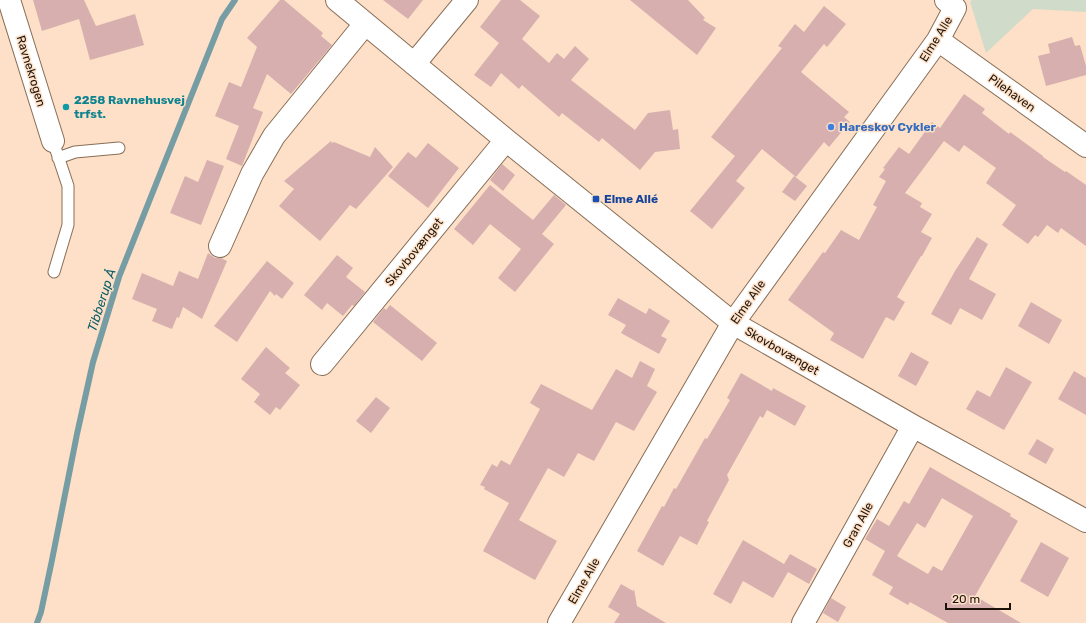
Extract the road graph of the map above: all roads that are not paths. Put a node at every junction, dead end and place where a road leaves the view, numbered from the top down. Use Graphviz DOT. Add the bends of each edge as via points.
graph roads {
  1 [pos="9,0"];
  2 [pos="337,0"];
  3 [pos="466,0"];
  4 [pos="946,0"];
  5 [pos="365,24"];
  6 [pos="938,40"];
  7 [pos="414,64"];
  8 [pos="506,140"];
  9 [pos="1086,146"];
  10 [pos="119,148"];
  11 [pos="56,150"];
  12 [pos="220,246"];
  13 [pos="54,272"];
  14 [pos="733,323"];
  15 [pos="322,364"];
  16 [pos="913,426"];
  17 [pos="1086,521"];
  18 [pos="559,623"];
  19 [pos="803,623"];
  1 -- 11 [label="street, Ravnekrogen"];
  2 -- 5 [label="street, Skovbovænget"];
  3 -- 7 [label="street"];
  4 -- 6 [label="street, Elme Alle" via="955,8"];
  5 -- 7 [label="street, Skovbovænget"];
  5 -- 12 [label="street" via="274,136 252,174"];
  6 -- 9 [label="street, Pilehaven"];
  6 -- 14 [label="street, Elme Alle"];
  7 -- 8 [label="street, Skovbovænget"];
  8 -- 14 [label="street, Skovbovænget"];
  8 -- 15 [label="street, Skovbovænget"];
  10 -- 11 [label="lane" via="75,152"];
  11 -- 13 [label="lane" via="68,186 68,225"];
  14 -- 16 [label="street, Skovbovænget"];
  14 -- 18 [label="street, Elme Alle"];
  16 -- 17 [label="street, Skovbovænget"];
  16 -- 19 [label="street, Gran Alle"];
}
